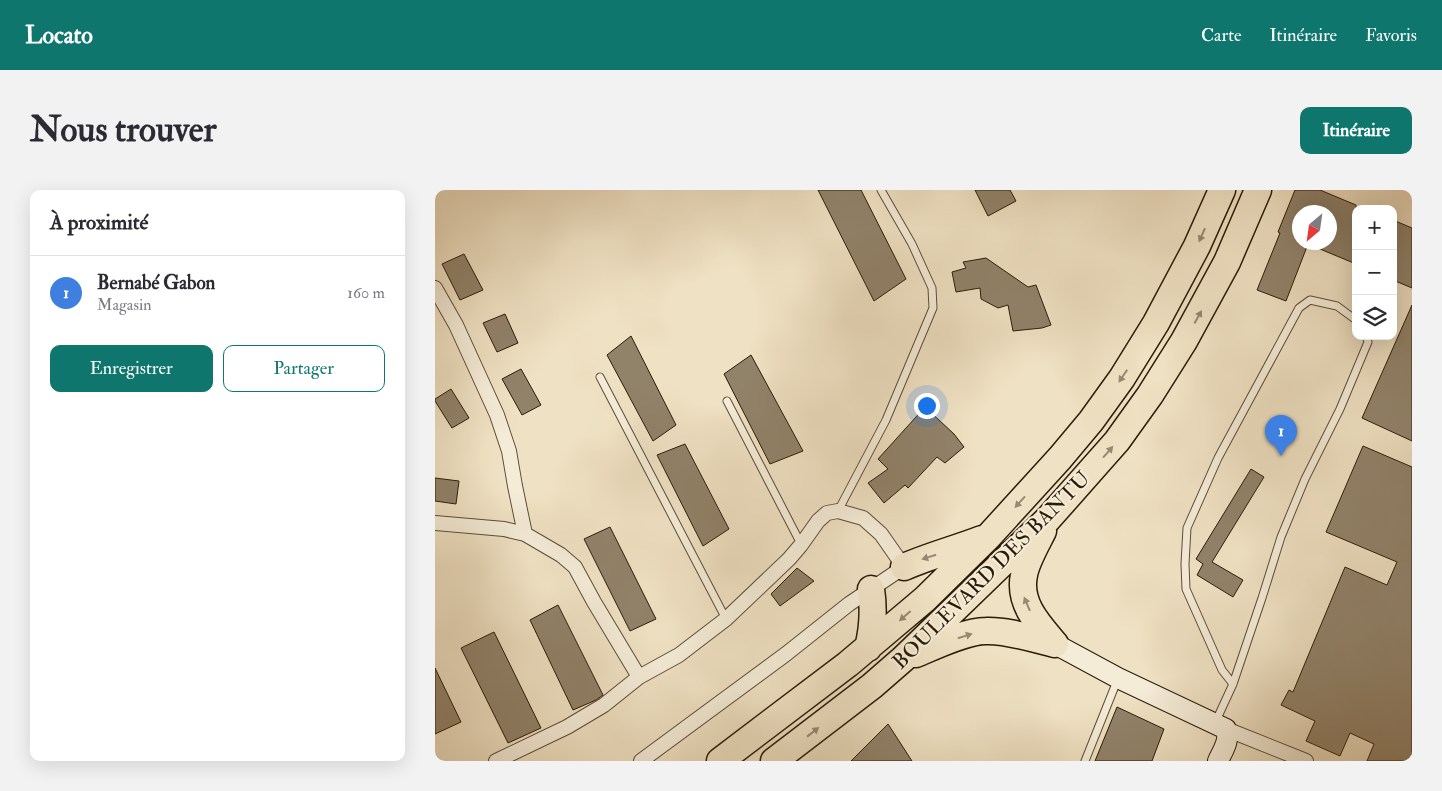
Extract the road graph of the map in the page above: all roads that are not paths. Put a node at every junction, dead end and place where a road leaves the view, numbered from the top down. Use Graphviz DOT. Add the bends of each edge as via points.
graph roads {
  1 [pos="881,190"];
  2 [pos="1222,190"];
  3 [pos="1258,190"];
  4 [pos="435,288"];
  5 [pos="1352,317"];
  6 [pos="1367,340"];
  7 [pos="600,377"];
  8 [pos="727,401"];
  9 [pos="838,511"];
  10 [pos="1048,519"];
  11 [pos="435,523"];
  12 [pos="525,534"];
  13 [pos="988,537"];
  14 [pos="801,545"];
  15 [pos="904,567"];
  16 [pos="871,589"];
  17 [pos="726,618"];
  18 [pos="1055,644"];
  19 [pos="868,648"];
  20 [pos="903,659"];
  21 [pos="639,677"];
  22 [pos="1118,678"];
  23 [pos="1233,684"];
  24 [pos="1221,726"];
  25 [pos="496,761"];
  26 [pos="641,761"];
  27 [pos="720,761"];
  28 [pos="774,761"];
  29 [pos="1085,761"];
  30 [pos="1218,761"];
  31 [pos="1306,761"];
  1 -- 9 [label="lane" via="912,244 932,288 933,308 886,420"];
  2 -- 13 [label="highway, BOULEVARD DES BANTU, one-way" via="1157,323 1122,378 1060,458"];
  10 -- 3 [label="highway, BOULEVARD DES BANTU, one-way" via="1117,441 1150,396 1184,342 1227,262"];
  4 -- 12 [label="street" via="457,325 497,415 509,452"];
  5 -- 23 [label="lane" via="1337,306 1310,300 1299,308 1217,458 1187,528 1186,589 1222,670"];
  6 -- 23 [label="lane" via="1281,537"];
  7 -- 17 [label="lane"];
  8 -- 14 [label="lane"];
  9 -- 14 [label="street" via="827,513 818,521"];
  9 -- 15 [label="street" via="863,518 872,525"];
  18 -- 10 [label="highway, one-way" via="1039,626 1023,594 1024,574"];
  10 -- 20 [label="highway, BOULEVARD DES BANTU"];
  11 -- 12 [label="street"];
  12 -- 21 [label="street" via="575,567"];
  13 -- 15 [label="highway, one-way"];
  13 -- 19 [label="highway, BOULEVARD DES BANTU, one-way" via="955,571"];
  14 -- 17 [label="street"];
  15 -- 16 [label="street"];
  16 -- 19 [label="highway" via="873,624"];
  16 -- 26 [label="street"];
  17 -- 21 [label="street" via="679,655"];
  20 -- 18 [label="highway, one-way" via="945,642 985,631"];
  18 -- 22 [label="street"];
  19 -- 27 [label="highway, BOULEVARD DES BANTU"];
  28 -- 20 [label="highway, BOULEVARD DES BANTU, one-way"];
  21 -- 25 [label="street" via="604,705 567,727"];
  22 -- 24 [label="street"];
  22 -- 29 [label="lane"];
  23 -- 24 [label="lane"];
  24 -- 30 [label="street" via="1228,736"];
  24 -- 31 [label="street"];
}
